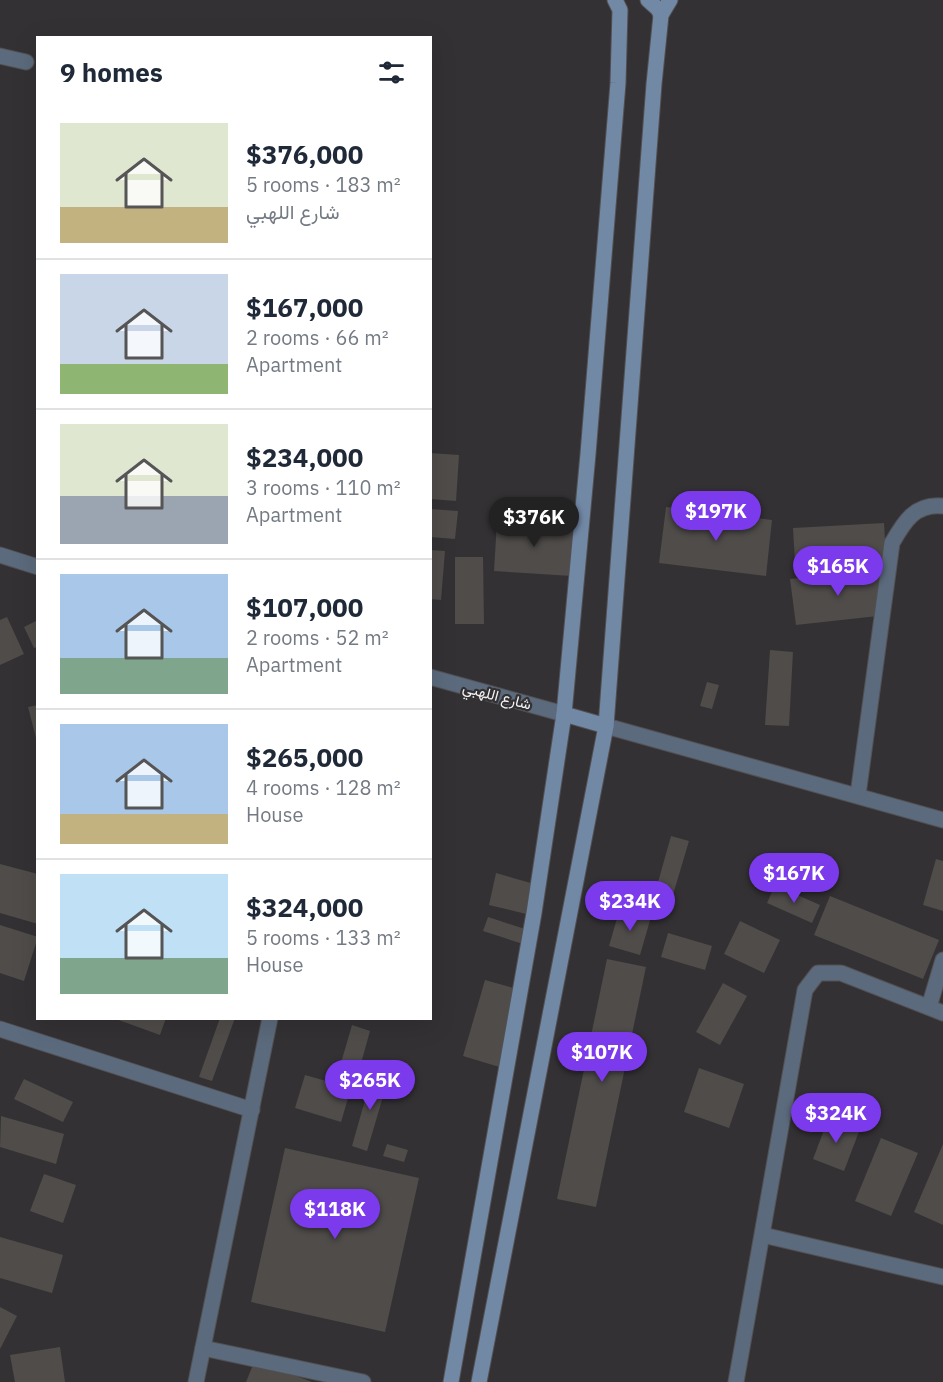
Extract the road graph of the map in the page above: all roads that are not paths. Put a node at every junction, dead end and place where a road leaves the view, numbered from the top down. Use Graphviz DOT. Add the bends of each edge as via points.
graph roads {
  1 [pos="632,0"];
  2 [pos="648,0"];
  3 [pos="670,0"];
  4 [pos="618,5"];
  5 [pos="661,15"];
  6 [pos="0,56"];
  7 [pos="26,62"];
  8 [pos="943,506"];
  9 [pos="0,555"];
  10 [pos="36,566"];
  11 [pos="432,678"];
  12 [pos="564,714"];
  13 [pos="606,726"];
  14 [pos="858,795"];
  15 [pos="943,820"];
  16 [pos="943,960"];
  17 [pos="936,1010"];
  18 [pos="270,1020"];
  19 [pos="0,1029"];
  20 [pos="252,1110"];
  21 [pos="763,1234"];
  22 [pos="943,1277"];
  23 [pos="203,1348"];
  24 [pos="196,1382"];
  25 [pos="363,1382"];
  26 [pos="451,1382"];
  27 [pos="479,1382"];
  28 [pos="736,1382"];
  1 -- 4 [label="street"];
  2 -- 5 [label="street"];
  3 -- 5 [label="street"];
  4 -- 12 [label="street" via="615,119"];
  5 -- 13 [label="street"];
  6 -- 7 [label="street"];
  8 -- 14 [label="street" via="908,516 892,543"];
  9 -- 10 [label="street"];
  11 -- 12 [label="street, شارع اللهبي"];
  12 -- 13 [label="street"];
  12 -- 26 [label="street" via="534,913"];
  13 -- 14 [label="street"];
  13 -- 27 [label="street"];
  14 -- 15 [label="street"];
  16 -- 17 [label="street"];
  17 -- 21 [label="street" via="841,973 818,973 805,990"];
  18 -- 20 [label="street"];
  19 -- 20 [label="street"];
  20 -- 23 [label="street"];
  21 -- 22 [label="street"];
  21 -- 28 [label="street"];
  23 -- 24 [label="street"];
  23 -- 25 [label="street"];
}
